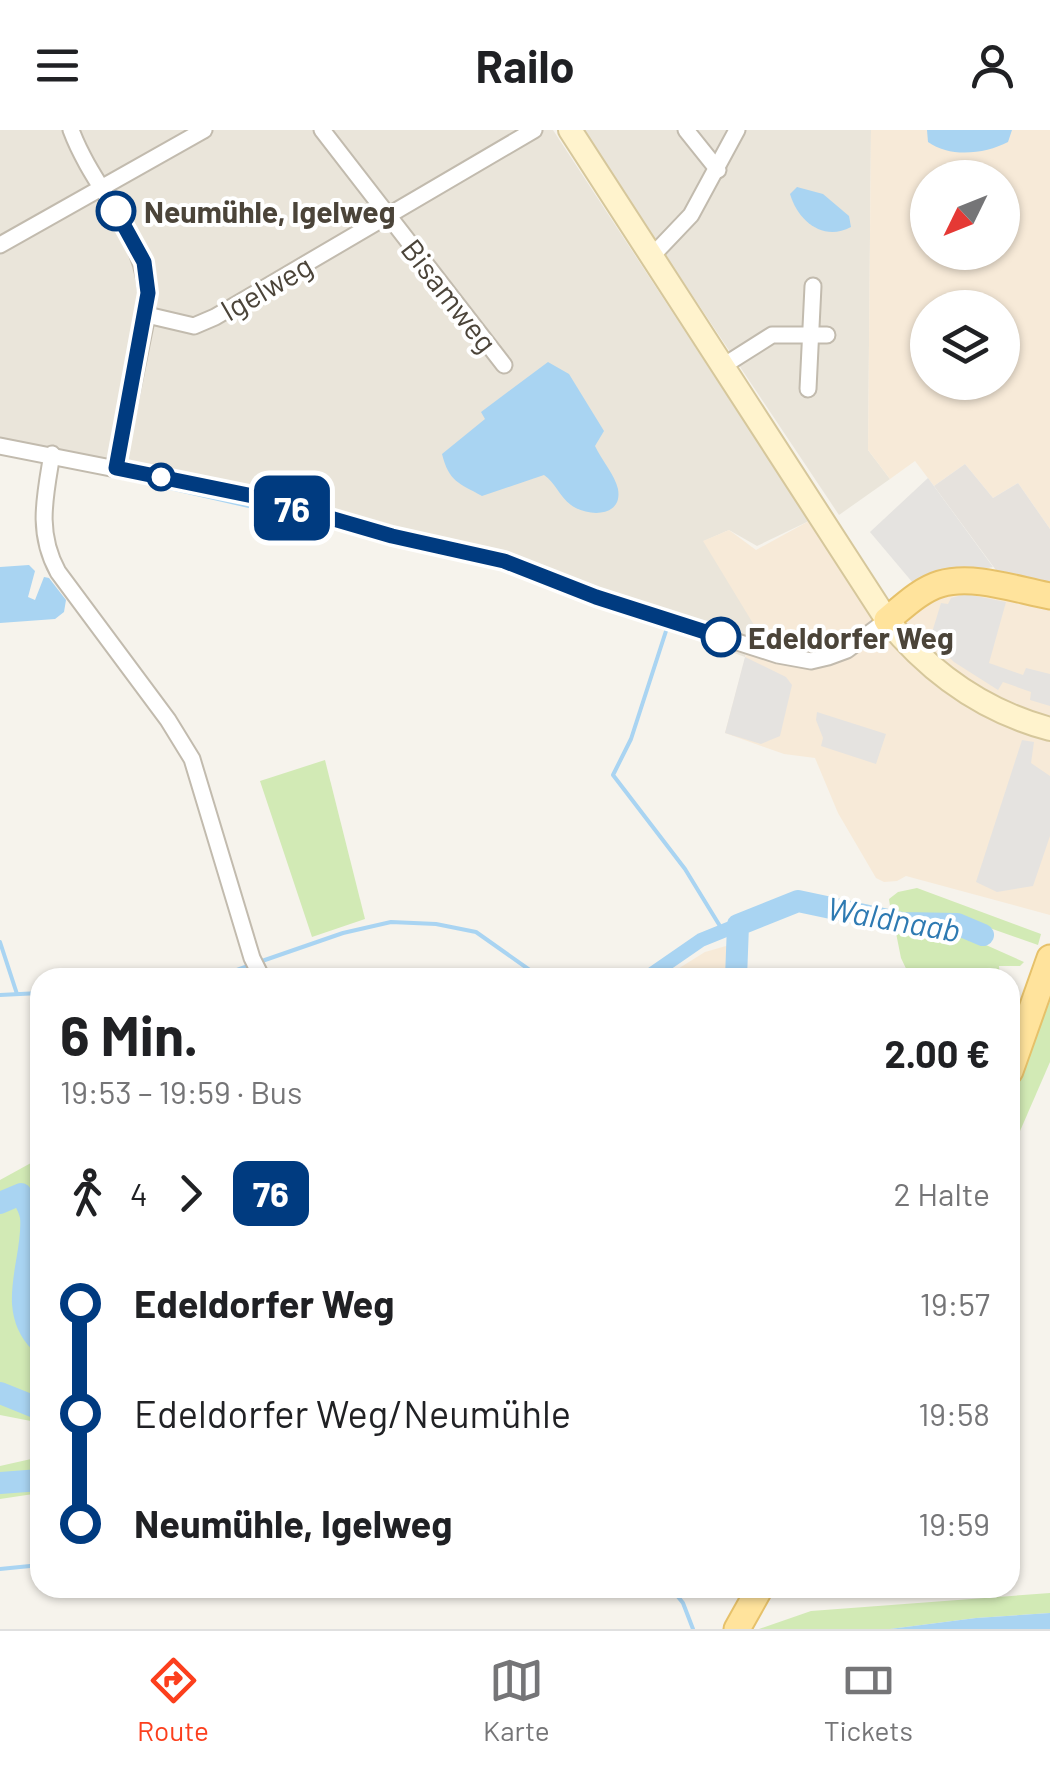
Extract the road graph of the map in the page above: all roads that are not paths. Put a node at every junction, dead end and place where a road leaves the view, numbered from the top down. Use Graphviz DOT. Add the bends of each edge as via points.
graph roads {
  1 [pos="71,130"];
  2 [pos="204,130"];
  3 [pos="322,130"];
  4 [pos="534,130"];
  5 [pos="570,130"];
  6 [pos="686,130"];
  7 [pos="737,130"];
  8 [pos="718,170"];
  9 [pos="102,187"];
  10 [pos="388,216"];
  11 [pos="0,245"];
  12 [pos="652,256"];
  13 [pos="813,286"];
  14 [pos="147,315"];
  15 [pos="819,335"];
  16 [pos="504,366"];
  17 [pos="723,366"];
  18 [pos="808,388"];
  19 [pos="0,446"];
  20 [pos="52,454"];
  21 [pos="116,468"];
  22 [pos="1050,596"];
  23 [pos="887,620"];
  24 [pos="1050,729"];
  25 [pos="1050,958"];
  26 [pos="256,968"];
  27 [pos="1020,1045"];
  28 [pos="754,1598"];
  29 [pos="741,1622"];
  1 -- 9 [label="street"];
  2 -- 9 [label="street"];
  3 -- 10 [label="street, Bisamweg"];
  4 -- 10 [label="street, Igelweg"];
  5 -- 12 [label="main road"];
  6 -- 8 [label="street"];
  7 -- 8 [label="street"];
  8 -- 12 [label="street" via="692,215"];
  9 -- 11 [label="street"];
  9 -- 14 [label="street" via="144,262"];
  10 -- 14 [label="street, Igelweg" via="194,326"];
  10 -- 16 [label="street, Bisamweg"];
  12 -- 17 [label="main road"];
  13 -- 15 [label="street"];
  14 -- 21 [label="street"];
  15 -- 17 [label="street" via="772,335"];
  15 -- 18 [label="street"];
  17 -- 23 [label="main road"];
  19 -- 20 [label="street"];
  20 -- 21 [label="street"];
  20 -- 26 [label="street" via="43,529 47,551 192,758"];
  21 -- 23 [label="street" via="504,561 778,655 828,657"];
  22 -- 23 [label="main road" via="942,583"];
  23 -- 24 [label="main road" via="961,690"];
  25 -- 27 [label="main road"];
  28 -- 29 [label="main road"];
}
